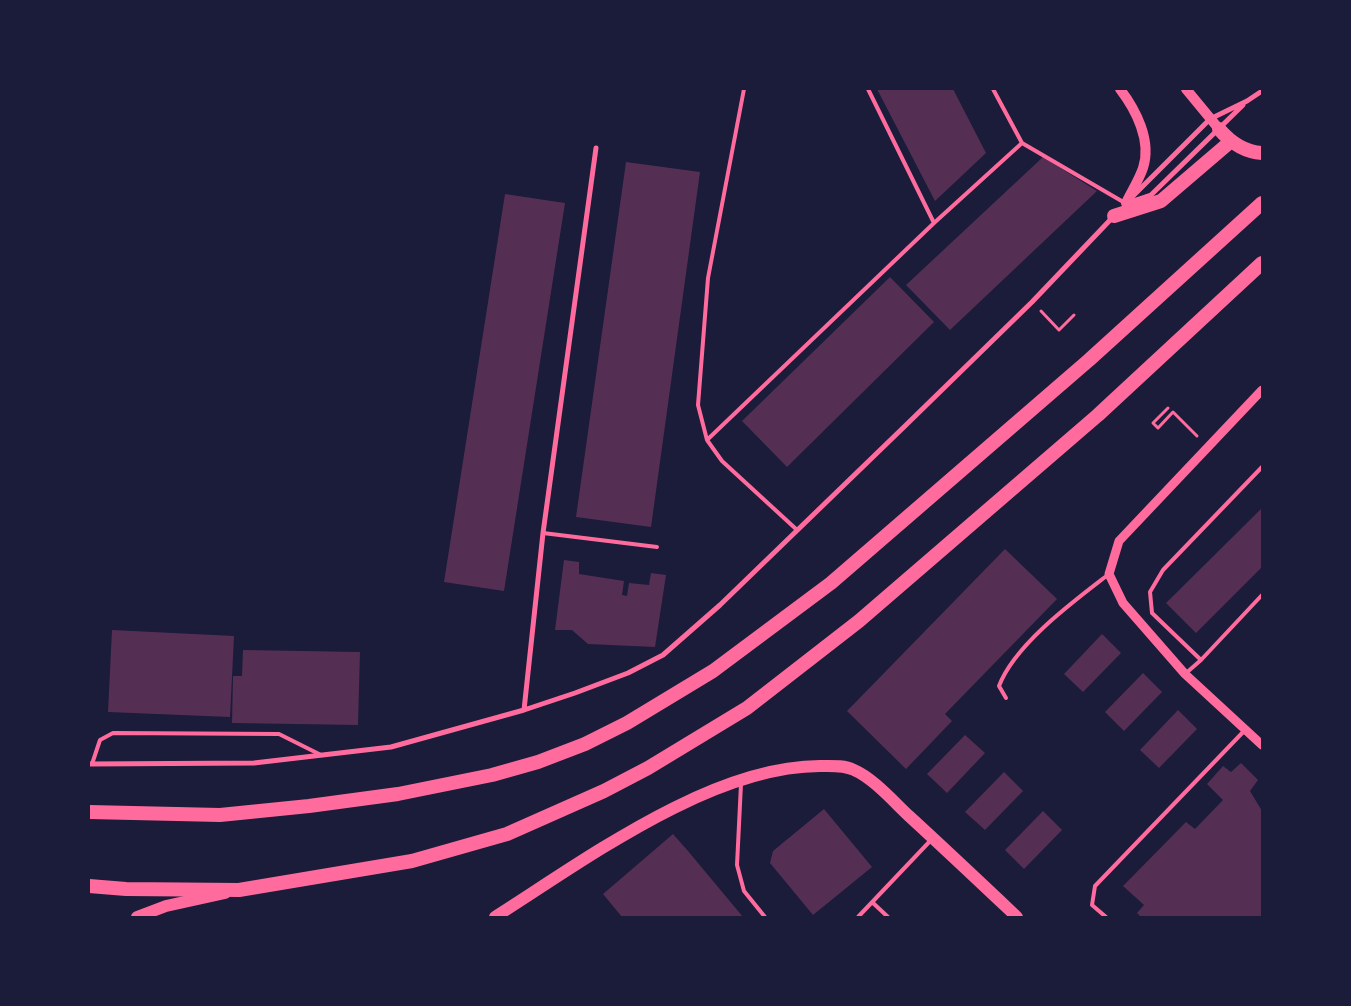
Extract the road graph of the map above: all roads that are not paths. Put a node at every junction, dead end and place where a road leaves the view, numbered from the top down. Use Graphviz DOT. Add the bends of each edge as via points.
graph roads {
  1 [pos="744,89"];
  2 [pos="868,89"];
  3 [pos="993,89"];
  4 [pos="1120,89"];
  5 [pos="1186,89"];
  6 [pos="1262,91"];
  7 [pos="1247,101"];
  8 [pos="1215,124"];
  9 [pos="1230,142"];
  10 [pos="1022,144"];
  11 [pos="596,148"];
  12 [pos="1262,153"];
  13 [pos="1262,202"];
  14 [pos="1126,203"];
  15 [pos="1114,216"];
  16 [pos="934,223"];
  17 [pos="1262,263"];
  18 [pos="1262,390"];
  19 [pos="707,440"];
  20 [pos="1262,467"];
  21 [pos="796,529"];
  22 [pos="543,533"];
  23 [pos="657,547"];
  24 [pos="1109,574"];
  25 [pos="1262,595"];
  26 [pos="1201,660"];
  27 [pos="1185,674"];
  28 [pos="1006,698"];
  29 [pos="524,710"];
  30 [pos="1246,729"];
  31 [pos="1262,745"];
  32 [pos="321,755"];
  33 [pos="90,764"];
  34 [pos="741,779"];
  35 [pos="89,812"];
  36 [pos="933,838"];
  37 [pos="89,886"];
  38 [pos="239,890"];
  39 [pos="872,902"];
  40 [pos="137,917"];
  41 [pos="494,917"];
  42 [pos="765,917"];
  43 [pos="858,917"];
  44 [pos="888,917"];
  45 [pos="1017,917"];
  46 [pos="1106,917"];
  1 -- 19 [label="lane" via="708,278 698,405"];
  2 -- 16 [label="lane"];
  3 -- 10 [label="lane"];
  4 -- 14 [label="main road" via="1138,118 1144,151 1143,167"];
  5 -- 8 [label="main road"];
  6 -- 7 [label="street"];
  7 -- 8 [label="street"];
  7 -- 8 [label="street"];
  8 -- 9 [label="highway"];
  8 -- 14 [label="street"];
  8 -- 14 [label="street" via="1151,195"];
  9 -- 12 [label="highway"];
  9 -- 15 [label="highway" via="1161,201"];
  10 -- 14 [label="lane"];
  10 -- 16 [label="lane"];
  11 -- 22 [label="street"];
  13 -- 35 [label="highway" via="1089,360 831,582 713,671 627,723 538,762 407,792 220,815"];
  14 -- 15 [label="street"];
  15 -- 21 [label="street" via="1032,302"];
  16 -- 19 [label="lane"];
  17 -- 38 [label="highway" via="1098,415 922,568 794,673 712,731 604,791 508,834 412,860"];
  18 -- 24 [label="street" via="1119,541"];
  19 -- 21 [label="lane" via="722,460"];
  20 -- 26 [label="lane" via="1163,570 1150,592 1152,613"];
  21 -- 29 [label="street" via="720,605 663,654 628,673"];
  22 -- 23 [label="lane"];
  22 -- 29 [label="street"];
  24 -- 27 [label="street" via="1123,603"];
  24 -- 28 [label="lane" via="1069,604 1010,663 999,686"];
  25 -- 26 [label="lane"];
  26 -- 27 [label="lane"];
  27 -- 30 [label="street"];
  29 -- 32 [label="street" via="391,746"];
  30 -- 31 [label="street"];
  30 -- 46 [label="lane" via="1095,886 1092,904"];
  32 -- 33 [label="street" via="254,763"];
  32 -- 33 [label="lane" via="278,734 113,733 100,740"];
  34 -- 36 [label="main road" via="810,766 854,770"];
  34 -- 41 [label="main road" via="712,789 654,820"];
  34 -- 42 [label="lane" via="737,865 744,891"];
  36 -- 39 [label="lane"];
  36 -- 45 [label="main road"];
  37 -- 38 [label="highway"];
  38 -- 40 [label="main road" via="166,906"];
  39 -- 43 [label="lane"];
  39 -- 44 [label="lane"];
}
